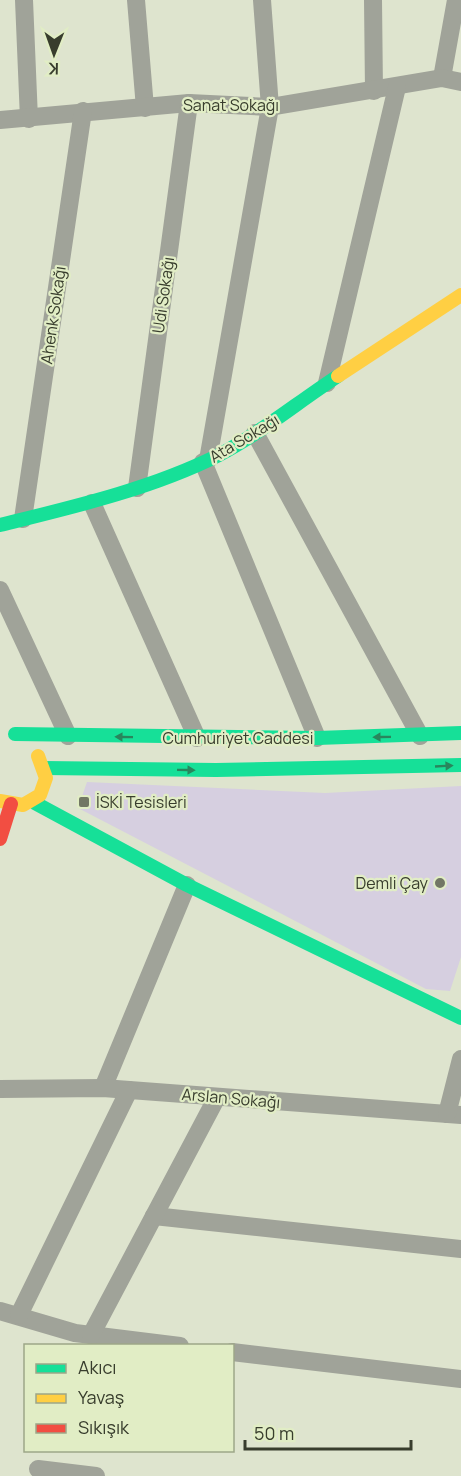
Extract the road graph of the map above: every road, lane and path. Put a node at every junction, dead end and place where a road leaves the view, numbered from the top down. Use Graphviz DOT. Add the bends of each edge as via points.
graph roads {
  1 [pos="24,0"];
  2 [pos="136,0"];
  3 [pos="262,0"];
  4 [pos="373,0"];
  5 [pos="456,0"];
  6 [pos="442,78"];
  7 [pos="461,82"];
  8 [pos="397,87"];
  9 [pos="374,91"];
  10 [pos="189,103"];
  11 [pos="270,107"];
  12 [pos="145,108"];
  13 [pos="83,111"];
  14 [pos="29,119"];
  15 [pos="0,120"];
  16 [pos="461,295"];
  17 [pos="327,383"];
  18 [pos="255,433"];
  19 [pos="205,461"];
  20 [pos="137,488"];
  21 [pos="92,503"];
  22 [pos="23,519"];
  23 [pos="0,525"];
  24 [pos="0,590"];
  25 [pos="0,730"];
  26 [pos="461,733"];
  27 [pos="15,734"];
  28 [pos="68,736"];
  29 [pos="420,736"];
  30 [pos="197,738"];
  31 [pos="317,738"];
  32 [pos="461,765"];
  33 [pos="44,768"];
  34 [pos="5,803"];
  35 [pos="35,803"];
  36 [pos="0,838"];
  37 [pos="187,885"];
  38 [pos="461,1018"];
  39 [pos="461,1059"];
  40 [pos="103,1088"];
  41 [pos="129,1090"];
  42 [pos="2,1094"];
  43 [pos="217,1097"];
  44 [pos="454,1114"];
  45 [pos="154,1216"];
  46 [pos="461,1249"];
  47 [pos="0,1311"];
  48 [pos="19,1316"];
  49 [pos="79,1338"];
  50 [pos="155,1344"];
  51 [pos="234,1352"];
  52 [pos="461,1379"];
  53 [pos="42,1452"];
  54 [pos="38,1472"];
  55 [pos="96,1476"];
  1 -- 14 [label="street"];
  2 -- 12 [label="street"];
  3 -- 11 [label="street"];
  4 -- 9 [label="street"];
  5 -- 6 [label="street"];
  6 -- 7 [label="street, Sanat Sokağı"];
  6 -- 8 [label="street, Sanat Sokağı"];
  8 -- 9 [label="street, Sanat Sokağı"];
  8 -- 17 [label="street"];
  9 -- 11 [label="street, Sanat Sokağı"];
  10 -- 11 [label="street, Sanat Sokağı"];
  10 -- 12 [label="street, Sanat Sokağı"];
  10 -- 20 [label="street, Udi Sokağı"];
  11 -- 19 [label="street"];
  12 -- 13 [label="street, Sanat Sokağı"];
  13 -- 14 [label="street, Sanat Sokağı"];
  13 -- 22 [label="street, Ahenk Sokağı"];
  14 -- 15 [label="street, Sanat Sokağı"];
  16 -- 17 [label="main road, Ata Sokağı"];
  17 -- 18 [label="main road, Ata Sokağı"];
  18 -- 19 [label="main road, Ata Sokağı"];
  18 -- 29 [label="street"];
  19 -- 20 [label="main road, Ata Sokağı"];
  19 -- 31 [label="street"];
  20 -- 21 [label="main road, Ata Sokağı"];
  21 -- 22 [label="main road, Ata Sokağı"];
  21 -- 30 [label="street"];
  22 -- 23 [label="main road, Ata Sokağı"];
  24 -- 28 [label="street"];
  25 -- 27 [label="main road, Cumhuriyet Caddesi"];
  26 -- 29 [label="main road, Cumhuriyet Caddesi"];
  27 -- 28 [label="main road, Cumhuriyet Caddesi"];
  27 -- 33 [label="main road" via="36,753"];
  30 -- 28 [label="main road, Cumhuriyet Caddesi, one-way"];
  29 -- 31 [label="main road, Cumhuriyet Caddesi, one-way"];
  30 -- 31 [label="main road, Cumhuriyet Caddesi"];
  33 -- 32 [label="main road, Cumhuriyet Caddesi, one-way" via="216,770"];
  33 -- 35 [label="main road" via="44,790"];
  34 -- 35 [label="main road"];
  34 -- 36 [label="main road"];
  35 -- 37 [label="main road"];
  37 -- 38 [label="main road"];
  37 -- 40 [label="street"];
  39 -- 44 [label="street"];
  40 -- 41 [label="street, Arslan Sokağı"];
  40 -- 42 [label="street, Arslan Sokağı"];
  41 -- 43 [label="street, Arslan Sokağı"];
  41 -- 48 [label="street"];
  43 -- 44 [label="street, Arslan Sokağı"];
  43 -- 45 [label="street"];
  45 -- 46 [label="street"];
  45 -- 49 [label="street"];
  47 -- 48 [label="street"];
  48 -- 49 [label="street"];
  49 -- 50 [label="street"];
  51 -- 52 [label="street"];
  53 -- 54 [label="street"];
  54 -- 55 [label="street"];
}
